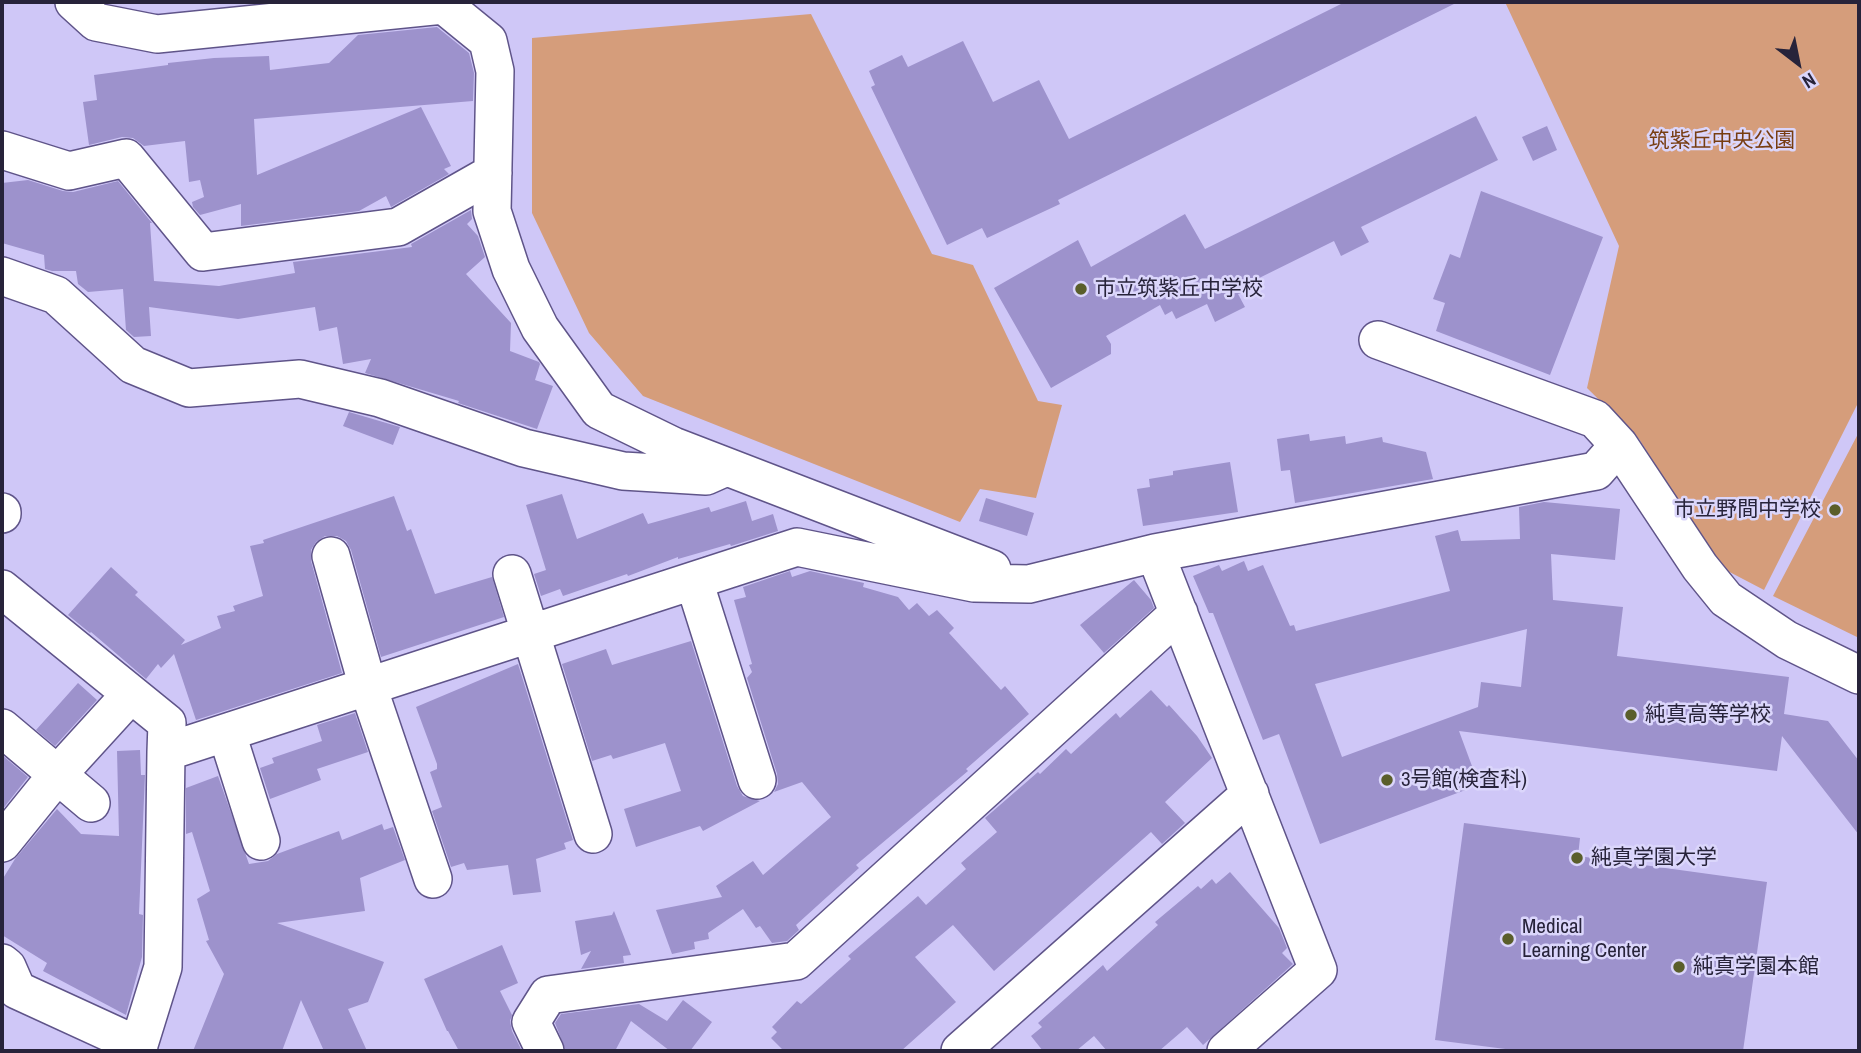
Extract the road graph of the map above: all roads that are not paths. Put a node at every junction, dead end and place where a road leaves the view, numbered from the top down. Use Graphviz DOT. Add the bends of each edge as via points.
graph roads {
  1 [pos="74,2"];
  2 [pos="441,3"];
  3 [pos="2,150"];
  4 [pos="493,173"];
  5 [pos="2,275"];
  6 [pos="1378,340"];
  7 [pos="1619,445"];
  8 [pos="727,466"];
  9 [pos="1156,553"];
  10 [pos="331,556"];
  11 [pos="512,574"];
  12 [pos="694,581"];
  13 [pos="1029,584"];
  14 [pos="2,589"];
  15 [pos="1179,613"];
  16 [pos="531,634"];
  17 [pos="1859,676"];
  18 [pos="368,688"];
  19 [pos="130,695"];
  20 [pos="2,728"];
  21 [pos="227,734"];
  22 [pos="166,752"];
  23 [pos="57,775"];
  24 [pos="757,780"];
  25 [pos="1250,794"];
  26 [pos="91,803"];
  27 [pos="593,834"];
  28 [pos="261,841"];
  29 [pos="2,843"];
  30 [pos="433,879"];
  31 [pos="2,963"];
  32 [pos="138,1049"];
  33 [pos="545,1051"];
  34 [pos="960,1051"];
  35 [pos="1226,1051"];
  1 -- 2 [label="street" via="96,22 157,34"];
  2 -- 4 [label="street" via="488,41 495,71"];
  3 -- 4 [label="street" via="69,171 126,158 203,252 398,227"];
  4 -- 8 [label="street" via="492,211 511,269 540,328 599,410"];
  5 -- 8 [label="street" via="56,296 133,365 190,388 300,379 380,398 524,448 622,471 706,477"];
  6 -- 7 [label="street" via="1595,419"];
  7 -- 9 [label="street" via="1596,471"];
  7 -- 17 [label="street" via="1726,599 1787,640"];
  8 -- 13 [label="street"];
  9 -- 13 [label="street"];
  9 -- 15 [label="street"];
  10 -- 18 [label="street"];
  11 -- 16 [label="street"];
  12 -- 13 [label="street" via="797,547 974,583"];
  12 -- 16 [label="street"];
  12 -- 24 [label="street"];
  14 -- 19 [label="street"];
  15 -- 25 [label="street"];
  15 -- 33 [label="street" via="796,961 548,995 531,1022"];
  16 -- 18 [label="street"];
  16 -- 27 [label="street"];
  18 -- 21 [label="street"];
  18 -- 30 [label="street"];
  19 -- 22 [label="street" via="167,723"];
  19 -- 23 [label="street"];
  20 -- 23 [label="street"];
  21 -- 22 [label="street"];
  21 -- 28 [label="street"];
  22 -- 32 [label="street" via="163,967"];
  23 -- 26 [label="street"];
  23 -- 29 [label="street"];
  25 -- 34 [label="street"];
  25 -- 35 [label="street" via="1318,970"];
  31 -- 32 [label="street" via="16,990"];
}
